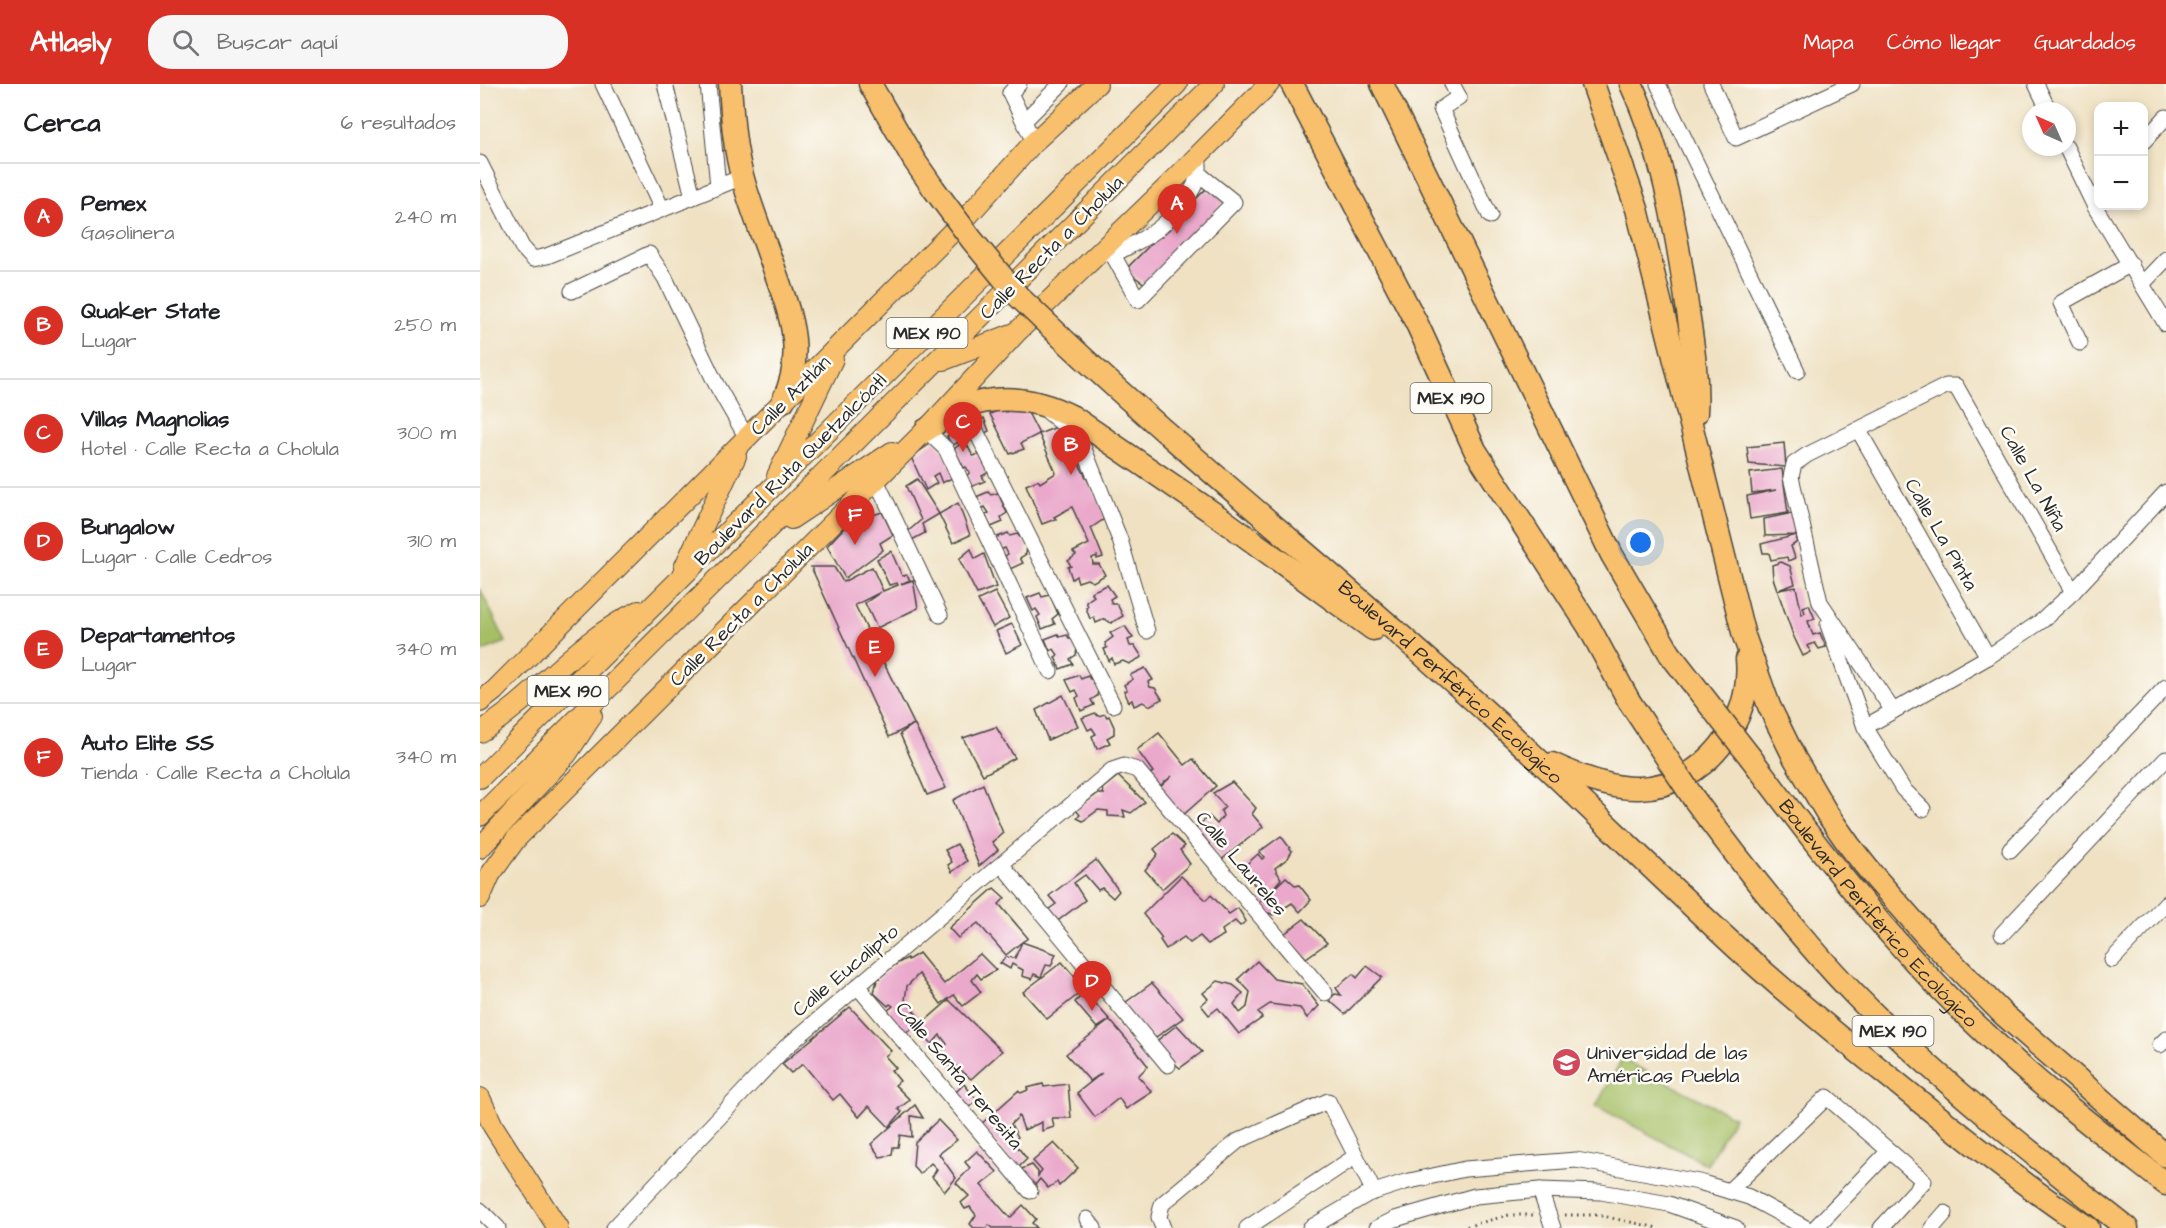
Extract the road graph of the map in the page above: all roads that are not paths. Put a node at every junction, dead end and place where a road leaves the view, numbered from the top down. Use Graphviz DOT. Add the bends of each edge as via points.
graph roads {
  1 [pos="603,84"];
  2 [pos="665,84"];
  3 [pos="708,84"];
  4 [pos="729,84"];
  5 [pos="737,84"];
  6 [pos="870,84"];
  7 [pos="1019,84"];
  8 [pos="1061,84"];
  9 [pos="1097,84"];
  10 [pos="1177,84"];
  11 [pos="1214,84"];
  12 [pos="1269,84"];
  13 [pos="1292,84"];
  14 [pos="1382,84"];
  15 [pos="1452,84"];
  16 [pos="1593,84"];
  17 [pos="1631,84"];
  18 [pos="1658,84"];
  19 [pos="1711,84"];
  20 [pos="1852,84"];
  21 [pos="2036,84"];
  22 [pos="2045,102"];
  23 [pos="732,114"];
  24 [pos="2166,117"];
  25 [pos="1024,121"];
  26 [pos="2148,137"];
  27 [pos="1034,142"];
  28 [pos="2071,156"];
  29 [pos="480,163"];
  30 [pos="1199,165"];
  31 [pos="742,177"];
  32 [pos="718,186"];
  33 [pos="1163,191"];
  34 [pos="693,197"];
  35 [pos="2094,199"];
  36 [pos="662,209"];
  37 [pos="2100,210"];
  38 [pos="1175,211"];
  39 [pos="1490,216"];
  40 [pos="1107,254"];
  41 [pos="2166,259"];
  42 [pos="2131,264"];
  43 [pos="2143,283"];
  44 [pos="572,291"];
  45 [pos="2166,324"];
  46 [pos="1018,331"];
  47 [pos="2080,343"];
  48 [pos="839,345"];
  49 [pos="936,363"];
  50 [pos="1797,371"];
  51 [pos="783,401"];
  52 [pos="1044,404"];
  53 [pos="964,407"];
  54 [pos="926,430"];
  55 [pos="1859,431"];
  56 [pos="744,441"];
  57 [pos="1695,441"];
  58 [pos="876,480"];
  59 [pos="772,488"];
  60 [pos="2166,492"];
  61 [pos="756,542"];
  62 [pos="677,582"];
  63 [pos="2073,592"];
  64 [pos="1820,602"];
  65 [pos="656,604"];
  66 [pos="940,615"];
  67 [pos="1147,631"];
  68 [pos="1744,636"];
  69 [pos="1988,657"];
  70 [pos="1050,671"];
  71 [pos="615,681"];
  72 [pos="2166,687"];
  73 [pos="1464,691"];
  74 [pos="480,702"];
  75 [pos="1113,705"];
  76 [pos="1893,711"];
  77 [pos="1865,727"];
  78 [pos="480,732"];
  79 [pos="1534,755"];
  80 [pos="2166,759"];
  81 [pos="1124,766"];
  82 [pos="480,778"];
  83 [pos="1923,809"];
  84 [pos="480,816"];
  85 [pos="480,848"];
  86 [pos="2010,850"];
  87 [pos="1002,865"];
  88 [pos="480,898"];
  89 [pos="2166,903"];
  90 [pos="2002,934"];
  91 [pos="2112,960"];
  92 [pos="858,987"];
  93 [pos="1324,993"];
  94 [pos="1168,1065"];
  95 [pos="480,1098"];
  96 [pos="1889,1151"];
  97 [pos="1356,1156"];
  98 [pos="2166,1156"];
  99 [pos="1613,1166"];
  100 [pos="2166,1184"];
  101 [pos="1540,1190"];
  102 [pos="1030,1191"];
  103 [pos="1729,1191"];
  104 [pos="1374,1192"];
  105 [pos="1601,1192"];
  106 [pos="480,1210"];
  107 [pos="1945,1213"];
  108 [pos="1318,1226"];
  109 [pos="498,1228"];
  110 [pos="558,1228"];
  111 [pos="614,1228"];
  112 [pos="1163,1228"];
  113 [pos="1246,1228"];
  114 [pos="1377,1228"];
  115 [pos="1553,1228"];
  116 [pos="1736,1228"];
  117 [pos="1806,1228"];
  118 [pos="1815,1228"];
  119 [pos="1881,1228"];
  120 [pos="1932,1228"];
  121 [pos="2088,1228"];
  122 [pos="2127,1228"];
  1 -- 36 [label="street"];
  2 -- 34 [label="street"];
  3 -- 32 [label="street"];
  4 -- 23 [label="highway"];
  5 -- 23 [label="highway"];
  6 -- 73 [label="highway, Boulevard Periférico Ecológico, bridge" via="934,189 1018,296 1125,397"];
  7 -- 25 [label="street" via="1010,93"];
  8 -- 25 [label="street"];
  9 -- 27 [label="main road, Calle Aztlán"];
  10 -- 59 [label="main road, Boulevard Ruta Quetzalcóatl / MEX 190"];
  11 -- 49 [label="main road, Calle Recta a Cholula / MEX 190"];
  12 -- 30 [label="main road, Calle Recta a Cholula"];
  13 -- 122 [label="highway, MEX 190, bridge" via="1418,326 1475,450 1694,799 1753,878 1856,996 1922,1059"];
  14 -- 100 [label="highway, Boulevard Periférico Ecológico / MEX 190, bridge" via="1612,555 1670,654 1815,844 1940,988 2054,1096"];
  15 -- 39 [label="street" via="1459,97 1441,109"];
  16 -- 57 [label="highway, Boulevard Periférico Ecológico" via="1637,209"];
  17 -- 57 [label="highway" via="1655,147 1670,206 1698,391"];
  18 -- 50 [label="street"];
  19 -- 20 [label="street" via="1736,138"];
  21 -- 22 [label="street"];
  23 -- 31 [label="highway"];
  24 -- 26 [label="street"];
  25 -- 27 [label="street"];
  27 -- 48 [label="main road, Calle Aztlán" via="965,219"];
  28 -- 35 [label="street"];
  29 -- 36 [label="street" via="522,247 533,258 548,256"];
  30 -- 33 [label="main road, Calle Recta a Cholula"];
  30 -- 38 [label="street" via="1189,196"];
  30 -- 40 [label="street" via="1234,202 1138,300"];
  31 -- 32 [label="street"];
  31 -- 51 [label="highway" via="792,323 794,368"];
  32 -- 34 [label="street"];
  33 -- 38 [label="street"];
  33 -- 40 [label="main road, Calle Recta a Cholula"];
  34 -- 36 [label="street"];
  37 -- 42 [label="street"];
  38 -- 40 [label="street" via="1157,229"];
  40 -- 46 [label="main road, Calle Recta a Cholula"];
  41 -- 43 [label="street"];
  42 -- 43 [label="street"];
  42 -- 47 [label="street" via="2061,303"];
  43 -- 45 [label="street"];
  44 -- 56 [label="street" via="649,254 665,278"];
  46 -- 49 [label="main road"];
  46 -- 54 [label="main road, Calle Recta a Cholula"];
  48 -- 51 [label="main road, Calle Aztlán"];
  48 -- 59 [label="main road"];
  49 -- 61 [label="main road, Calle Recta a Cholula / MEX 190"];
  51 -- 56 [label="main road, Calle Aztlán"];
  52 -- 53 [label="highway" via="996,399"];
  52 -- 67 [label="street" via="1084,449 1120,540"];
  52 -- 73 [label="highway" via="1073,417"];
  53 -- 54 [label="highway"];
  53 -- 75 [label="street"];
  54 -- 58 [label="main road, Calle Recta a Cholula"];
  54 -- 61 [label="main road"];
  54 -- 70 [label="street" via="946,449"];
  55 -- 63 [label="street, Calle La Niña" via="1946,387 1956,386"];
  55 -- 64 [label="street" via="1794,464 1791,477"];
  55 -- 69 [label="street, Calle La Pinta"];
  56 -- 62 [label="main road"];
  56 -- 74 [label="main road, Calle Aztlán"];
  57 -- 68 [label="highway, Boulevard Periférico Ecológico"];
  58 -- 66 [label="street"];
  58 -- 88 [label="main road, Calle Recta a Cholula" via="516,839 490,875"];
  59 -- 62 [label="main road, Boulevard Ruta Quetzalcóatl / MEX 190"];
  60 -- 63 [label="street"];
  61 -- 71 [label="main road, Calle Recta a Cholula / MEX 190"];
  62 -- 65 [label="main road, Boulevard Ruta Quetzalcóatl / MEX 190"];
  63 -- 69 [label="street" via="2043,620"];
  64 -- 76 [label="street"];
  64 -- 77 [label="street"];
  65 -- 78 [label="main road" via="598,635"];
  65 -- 82 [label="main road, Boulevard Ruta Quetzalcóatl / MEX 190"];
  68 -- 79 [label="highway" via="1747,680 1736,722 1710,758 1685,776 1654,786 1622,786 1571,773"];
  68 -- 98 [label="highway, Boulevard Periférico Ecológico" via="1769,706 1795,759 1828,815 1872,874 2003,1014"];
  69 -- 76 [label="street"];
  71 -- 84 [label="main road, Calle Recta a Cholula / MEX 190"];
  71 -- 85 [label="main road" via="567,754"];
  72 -- 86 [label="street"];
  73 -- 79 [label="highway, Boulevard Periférico Ecológico"];
  76 -- 77 [label="street"];
  77 -- 83 [label="street" via="1903,789"];
  79 -- 121 [label="highway, Boulevard Periférico Ecológico" via="1793,999 1972,1144"];
  80 -- 90 [label="street"];
  81 -- 87 [label="street, Calle Eucalipto" via="1112,770"];
  81 -- 93 [label="street, Calle Laureles" via="1137,770"];
  87 -- 92 [label="street, Calle Eucalipto"];
  87 -- 94 [label="street"];
  89 -- 91 [label="street"];
  92 -- 102 [label="street, Calle Santa Teresita"];
  92 -- 111 [label="street, Calle Eucalipto" via="785,1048"];
  95 -- 110 [label="main road"];
  96 -- 103 [label="street" via="1827,1097"];
  96 -- 118 [label="street"];
  96 -- 119 [label="street" via="1924,1181"];
  97 -- 104 [label="street"];
  97 -- 112 [label="street" via="1328,1101 1238,1141 1162,1203 1159,1216"];
  97 -- 113 [label="street"];
  99 -- 103 [label="street"];
  99 -- 104 [label="street" via="1576,1160 1465,1169"];
  99 -- 105 [label="street"];
  101 -- 105 [label="street"];
  101 -- 114 [label="street" via="1474,1196"];
  101 -- 115 [label="street"];
  103 -- 117 [label="street" via="1749,1197"];
  104 -- 108 [label="street"];
  105 -- 116 [label="street" via="1669,1204"];
  106 -- 109 [label="street"];
  107 -- 120 [label="street"];
}
